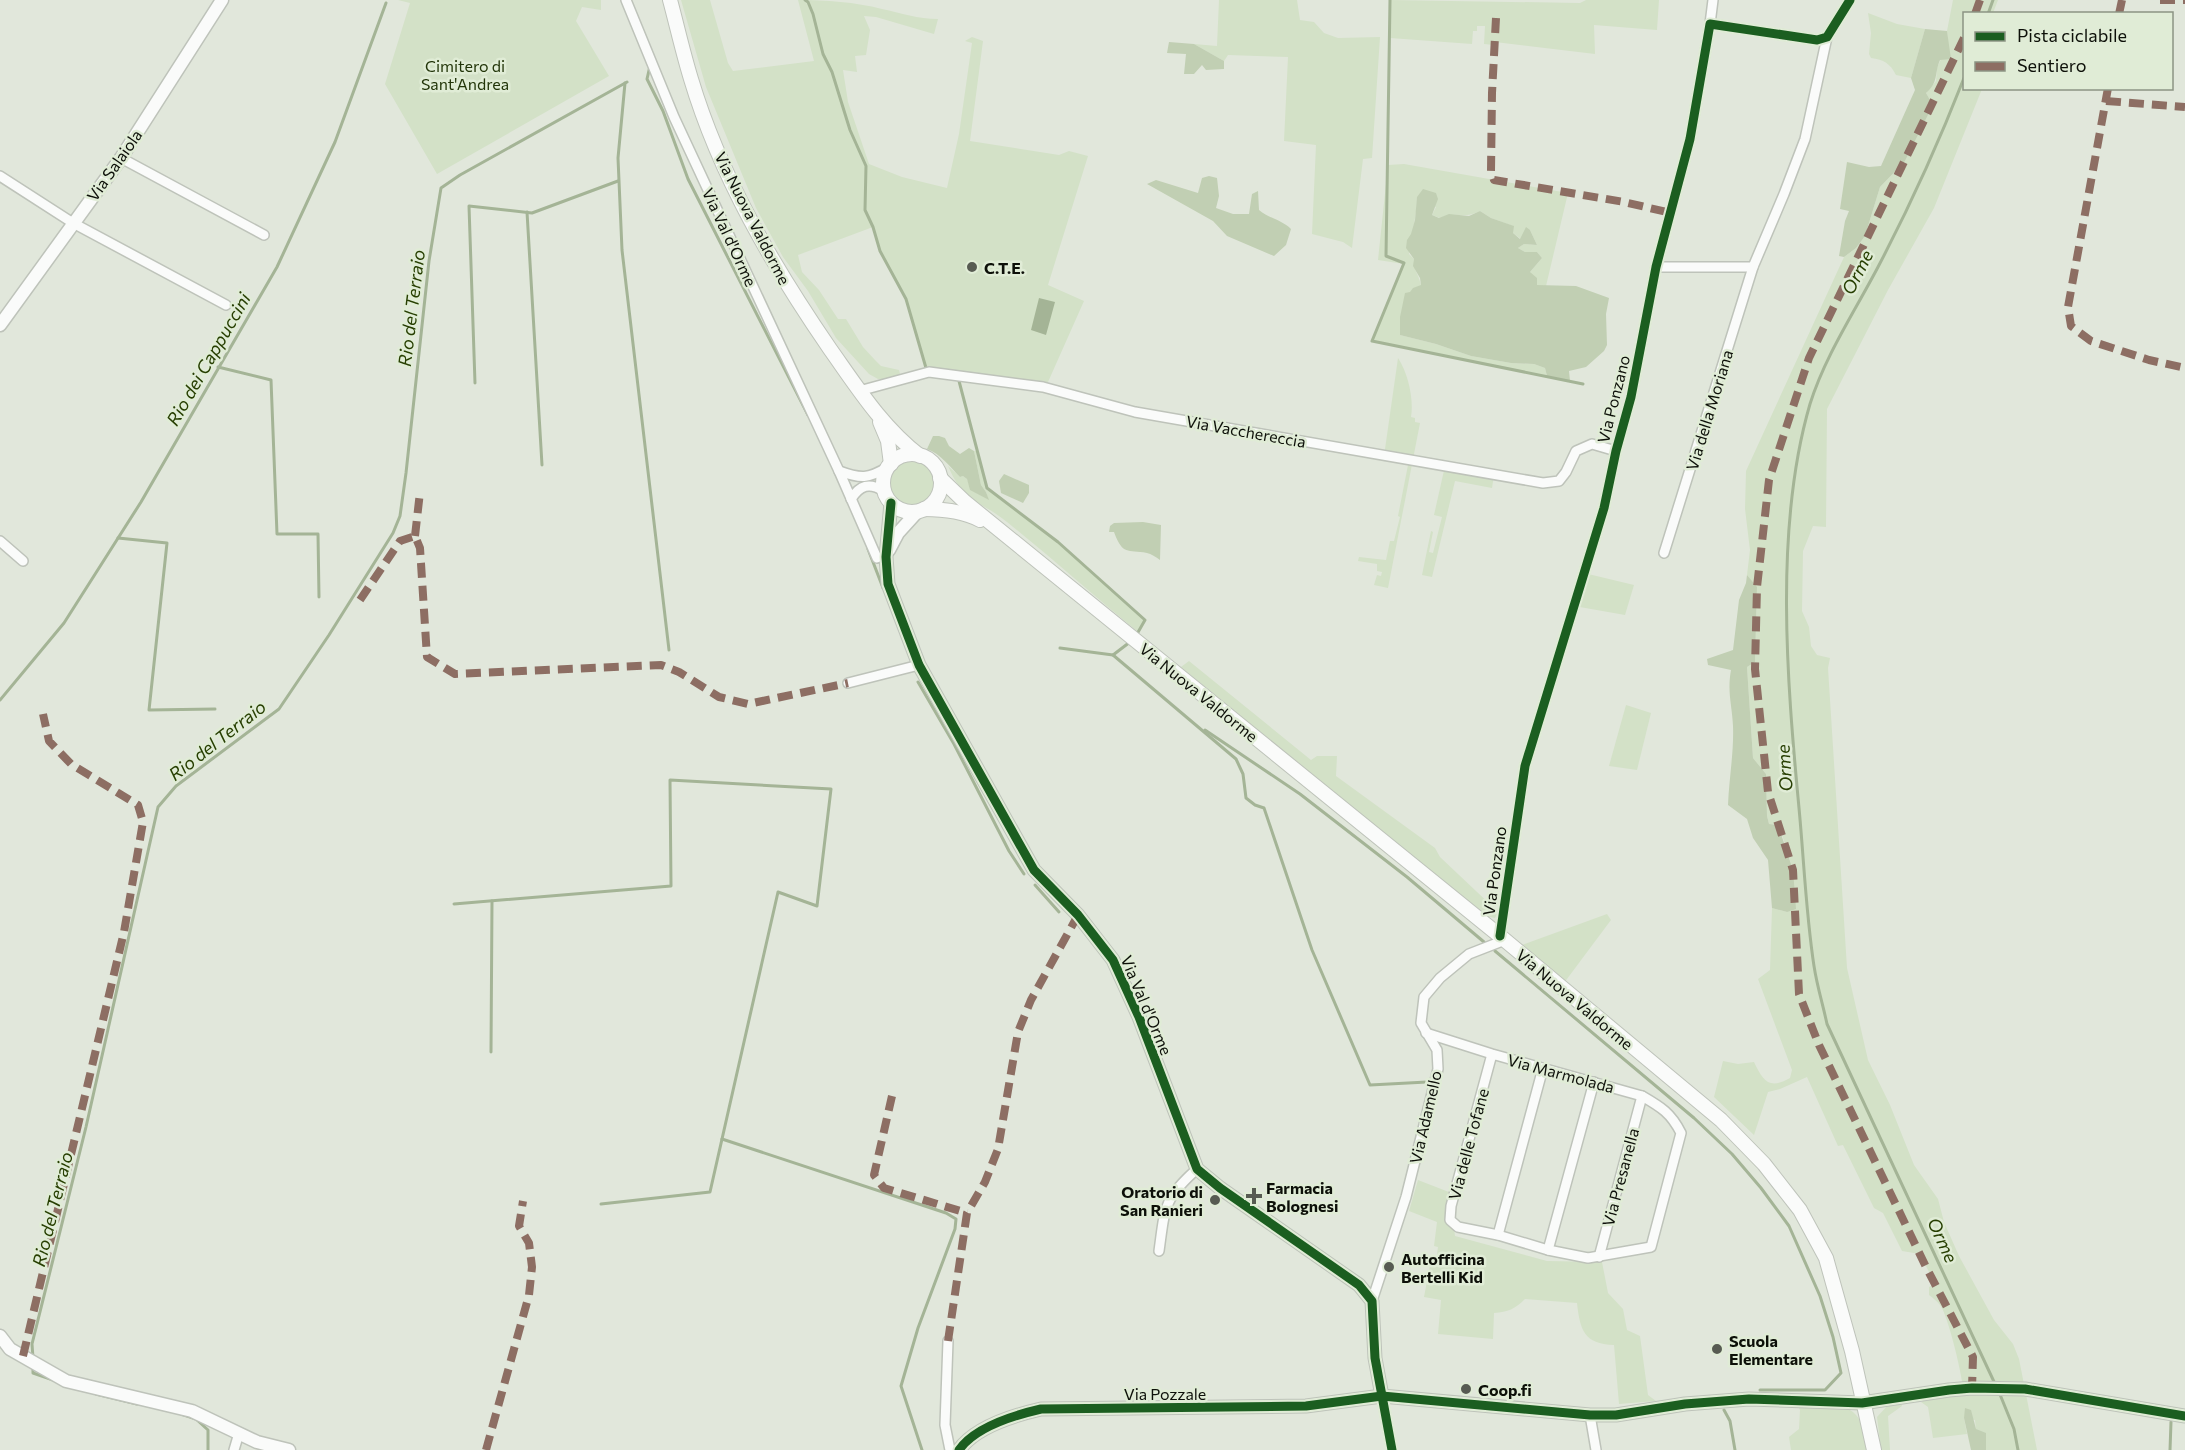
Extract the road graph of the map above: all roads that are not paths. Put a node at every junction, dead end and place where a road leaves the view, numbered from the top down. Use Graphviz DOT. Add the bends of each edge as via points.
graph roads {
  1 [pos="222,0"];
  2 [pos="626,0"];
  3 [pos="670,0"];
  4 [pos="1713,0"];
  5 [pos="1850,0"];
  6 [pos="1710,24"];
  7 [pos="1827,37"];
  8 [pos="121,158"];
  9 [pos="0,176"];
  10 [pos="73,223"];
  11 [pos="264,235"];
  12 [pos="1656,267"];
  13 [pos="1753,267"];
  14 [pos="226,305"];
  15 [pos="0,325"];
  16 [pos="860,392"];
  17 [pos="877,415"];
  18 [pos="1616,450"];
  19 [pos="920,456"];
  20 [pos="889,465"];
  21 [pos="839,471"];
  22 [pos="940,478"];
  23 [pos="887,497"];
  24 [pos="851,499"];
  25 [pos="921,510"];
  26 [pos="1000,531"];
  27 [pos="0,541"];
  28 [pos="1664,553"];
  29 [pos="882,557"];
  30 [pos="23,561"];
  31 [pos="919,664"];
  32 [pos="848,683"];
  33 [pos="1502,938"];
  34 [pos="1426,1033"];
  35 [pos="1492,1054"];
  36 [pos="1543,1068"];
  37 [pos="1594,1082"];
  38 [pos="1642,1096"];
  39 [pos="1197,1169"];
  40 [pos="1498,1235"];
  41 [pos="1548,1250"];
  42 [pos="1159,1251"];
  43 [pos="1599,1257"];
  44 [pos="1372,1301"];
  45 [pos="0,1336"];
  46 [pos="948,1341"];
  47 [pos="1382,1396"];
  48 [pos="1862,1403"];
  49 [pos="1590,1415"];
  50 [pos="2185,1416"];
  51 [pos="239,1433"];
  52 [pos="234,1450"];
  53 [pos="289,1450"];
  54 [pos="950,1450"];
  55 [pos="959,1450"];
  56 [pos="1392,1450"];
  57 [pos="1596,1450"];
  58 [pos="1874,1450"];
  1 -- 8 [label="street, Via Salaiola"];
  2 -- 21 [label="street, Via Val d'Orme" via="674,117"];
  3 -- 16 [label="main road, Via Nuova Valdorme" via="691,80 739,196 788,288"];
  4 -- 6 [label="street, Via Ponzano"];
  5 -- 7 [label="street"];
  6 -- 7 [label="street" via="1805,39"];
  6 -- 12 [label="street, Via Ponzano" via="1690,139"];
  7 -- 13 [label="street, Via della Moriana" via="1805,139"];
  8 -- 10 [label="street, Via Salaiola"];
  8 -- 11 [label="street"];
  9 -- 10 [label="street"];
  10 -- 14 [label="street"];
  10 -- 15 [label="street, Via Salaiola"];
  12 -- 13 [label="street"];
  12 -- 18 [label="street, Via Ponzano" via="1631,397"];
  13 -- 28 [label="street, Via della Moriana"];
  16 -- 17 [label="main road, Via Nuova Valdorme"];
  16 -- 18 [label="street, Via Vacchereccia" via="929,372 1043,387 1135,412 1543,483 1559,481 1576,451 1592,444"];
  17 -- 19 [label="main road, Via Nuova Valdorme"];
  17 -- 20 [label="main road, Via Nuova Valdorme" via="888,441"];
  18 -- 33 [label="street, Via Ponzano" via="1604,508 1525,766"];
  19 -- 20 [label="main road" via="904,456"];
  19 -- 22 [label="main road, Via Nuova Valdorme" via="933,464"];
  20 -- 21 [label="street" via="867,477"];
  20 -- 23 [label="main road, Via Nuova Valdorme" via="884,474"];
  21 -- 24 [label="street, Via Val d'Orme"];
  22 -- 25 [label="main road" via="936,499"];
  22 -- 26 [label="main road, Via Nuova Valdorme"];
  23 -- 24 [label="street" via="876,486 862,486"];
  23 -- 25 [label="main road, Via Nuova Valdorme" via="898,509"];
  23 -- 29 [label="street, Via Val d'Orme"];
  24 -- 29 [label="street, Via Val d'Orme"];
  25 -- 26 [label="main road, Via Nuova Valdorme" via="970,515"];
  25 -- 29 [label="street" via="898,533"];
  26 -- 33 [label="main road, Via Nuova Valdorme"];
  27 -- 30 [label="street"];
  29 -- 31 [label="street, Via Val d'Orme" via="888,584"];
  31 -- 32 [label="street"];
  31 -- 39 [label="street, Via Val d'Orme" via="1034,870 1078,915 1113,960"];
  33 -- 34 [label="street, Via Adamello" via="1469,954 1440,978 1425,997 1421,1023"];
  33 -- 48 [label="main road, Via Nuova Valdorme" via="1721,1120 1764,1164 1800,1210 1826,1258"];
  34 -- 35 [label="street, Via Marmolada"];
  34 -- 44 [label="street, Via Adamello" via="1437,1050 1438,1069 1406,1197"];
  35 -- 36 [label="street, Via Marmolada"];
  35 -- 40 [label="street, Via delle Tofane" via="1450,1220 1458,1227"];
  36 -- 37 [label="street, Via Marmolada"];
  36 -- 40 [label="street"];
  37 -- 38 [label="street, Via Marmolada"];
  37 -- 41 [label="street"];
  38 -- 43 [label="street, Via Presanella"];
  38 -- 43 [label="street, Via Marmolada" via="1663,1108 1681,1133 1651,1247"];
  39 -- 42 [label="street" via="1179,1185 1166,1206"];
  39 -- 44 [label="street, Via Val d'Orme" via="1359,1285"];
  40 -- 41 [label="street, Via delle Tofane"];
  41 -- 43 [label="street"];
  44 -- 47 [label="street"];
  45 -- 51 [label="street" via="10,1349 66,1381 192,1411"];
  46 -- 54 [label="street" via="945,1425"];
  47 -- 49 [label="street, Via Pozzale"];
  47 -- 55 [label="street, Via Pozzale" via="1306,1406 1041,1409 976,1433"];
  47 -- 56 [label="street"];
  48 -- 49 [label="street, Via Pozzale" via="1749,1399"];
  48 -- 50 [label="street, Via Pozzale" via="1972,1388 2025,1389"];
  48 -- 58 [label="main road, Via Nuova Valdorme"];
  49 -- 57 [label="street"];
  51 -- 52 [label="street"];
  51 -- 53 [label="street"];
}
